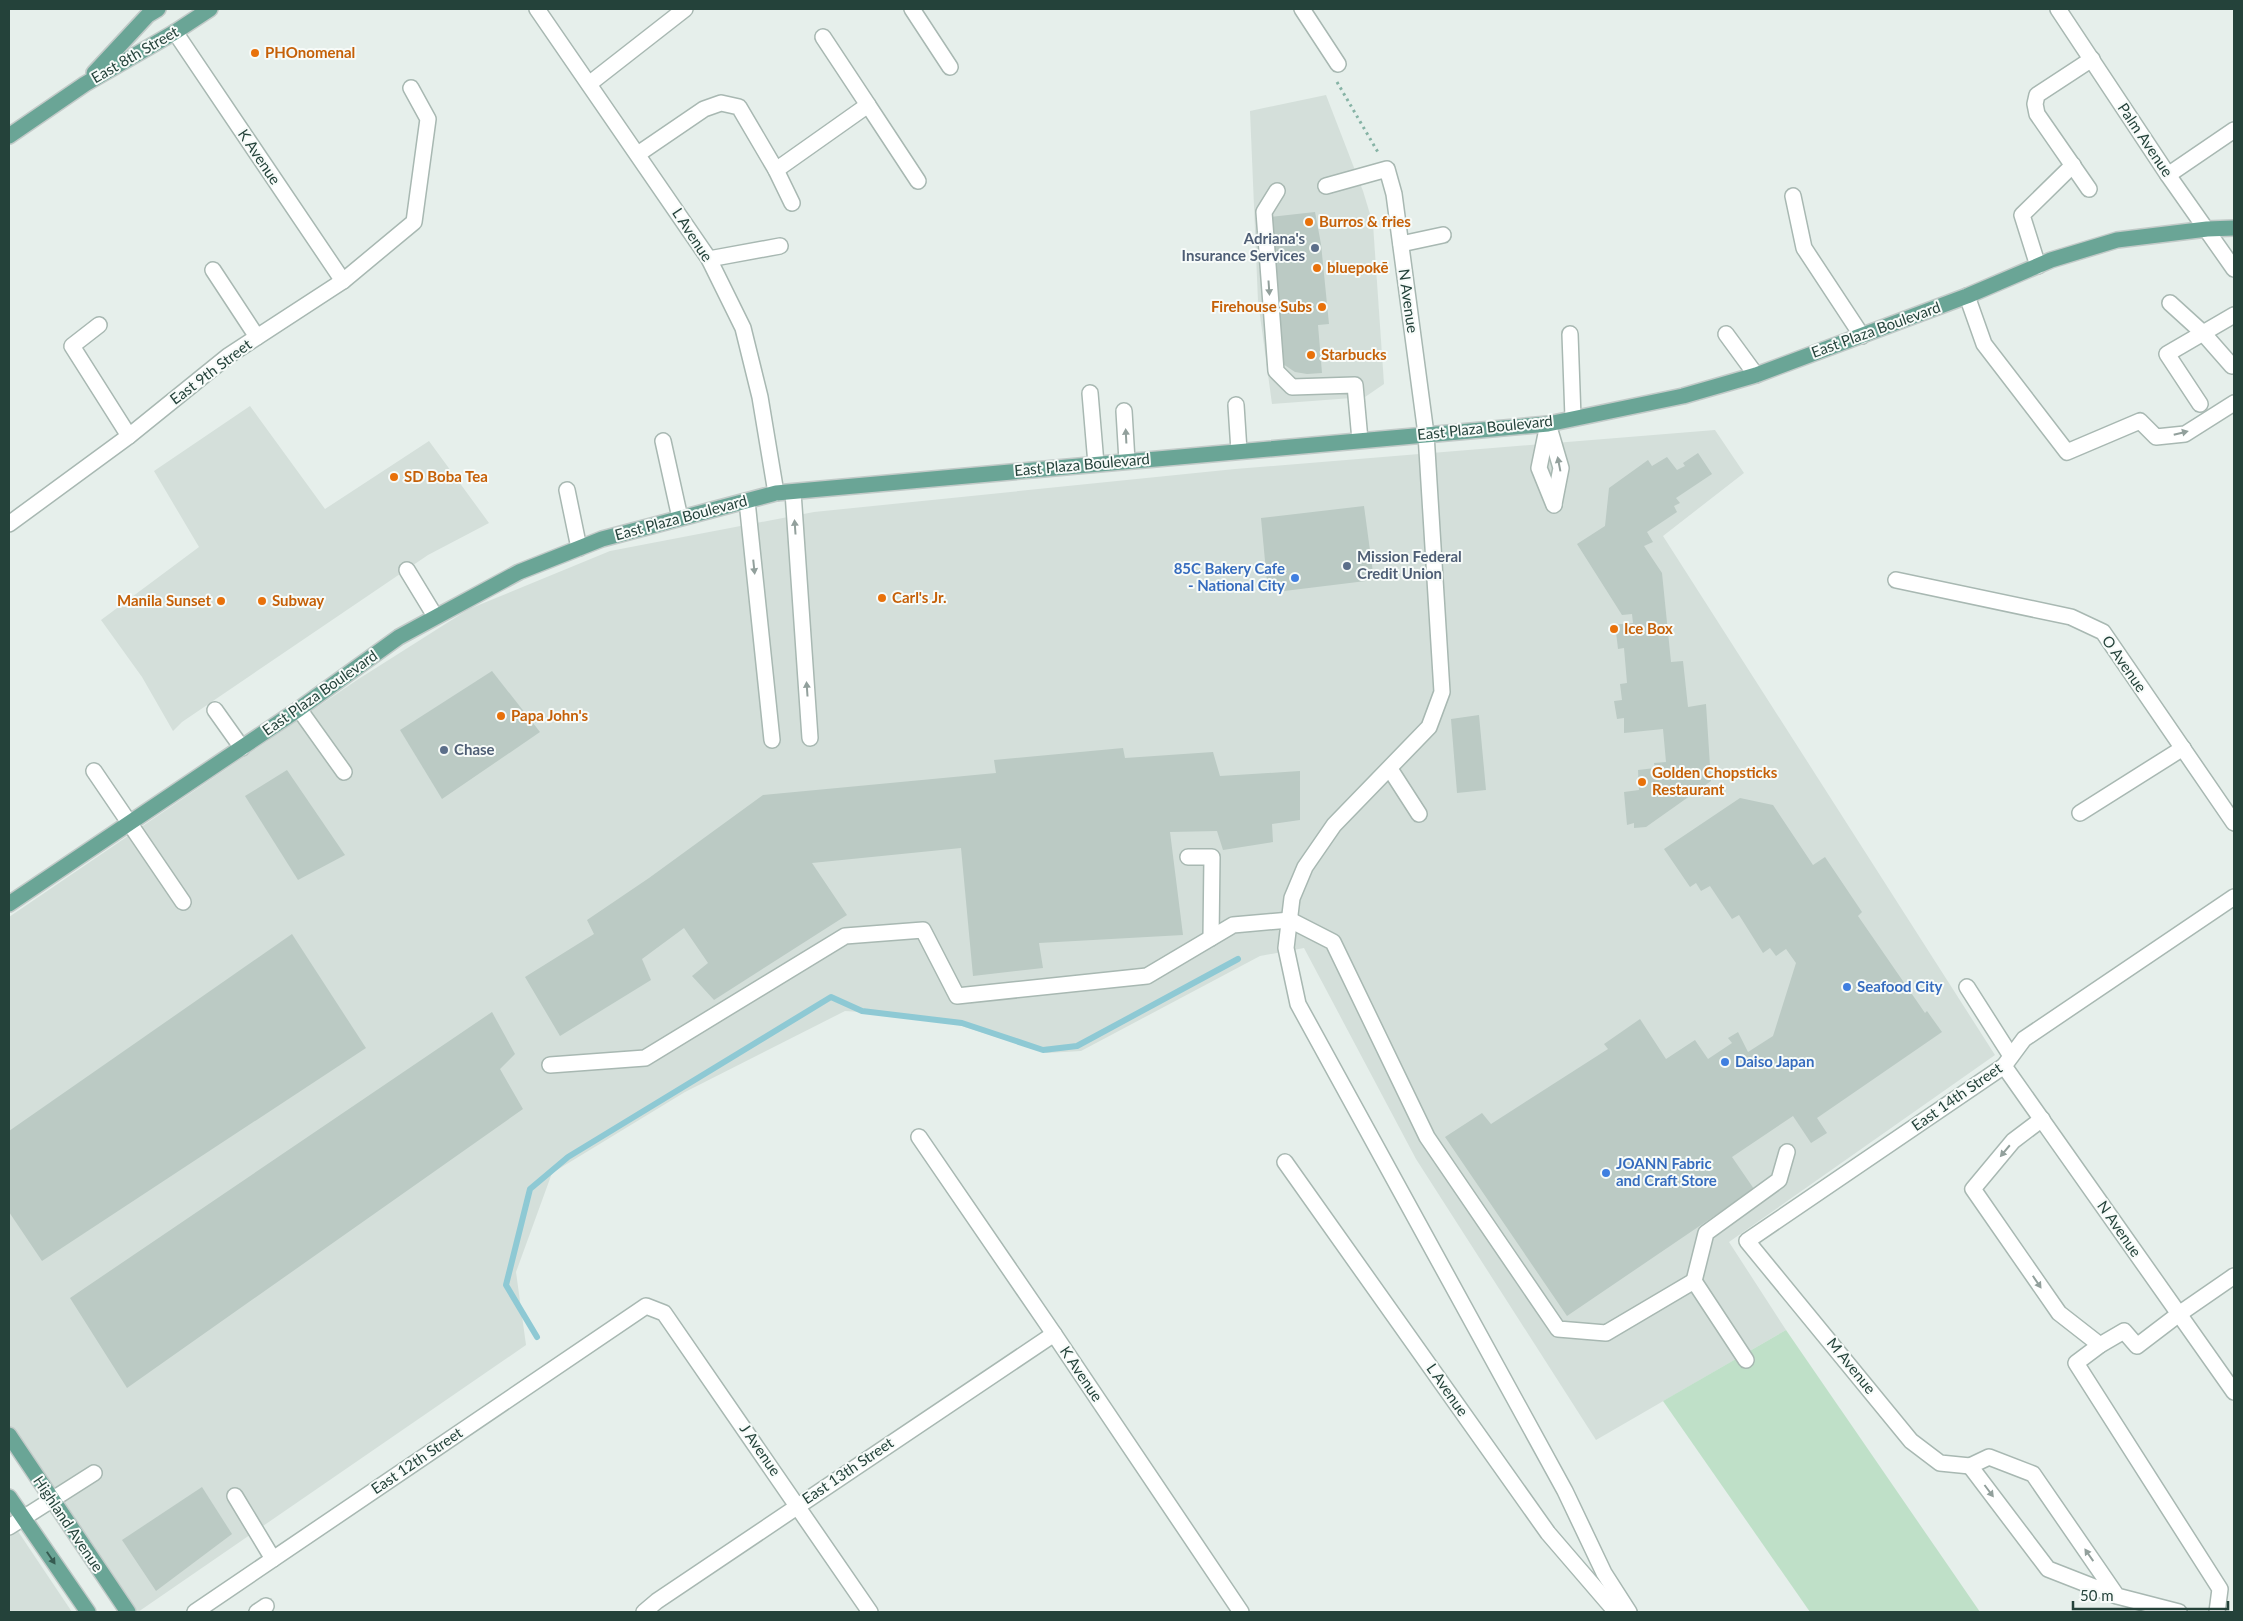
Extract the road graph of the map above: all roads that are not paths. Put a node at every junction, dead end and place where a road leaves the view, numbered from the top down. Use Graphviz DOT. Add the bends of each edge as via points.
graph roads {
  1 [pos="210,9"];
  2 [pos="537,9"];
  3 [pos="685,9"];
  4 [pos="912,9"];
  5 [pos="1302,9"];
  6 [pos="2058,9"];
  7 [pos="151,11"];
  8 [pos="175,32"];
  9 [pos="823,36"];
  10 [pos="2092,59"];
  11 [pos="1338,64"];
  12 [pos="950,67"];
  13 [pos="84,84"];
  14 [pos="589,84"];
  15 [pos="411,88"];
  16 [pos="868,105"];
  17 [pos="2234,130"];
  18 [pos="9,136"];
  19 [pos="638,154"];
  20 [pos="2073,165"];
  21 [pos="776,170"];
  22 [pos="2168,175"];
  23 [pos="918,181"];
  24 [pos="1326,186"];
  25 [pos="2089,189"];
  26 [pos="1277,191"];
  27 [pos="1794,196"];
  28 [pos="792,203"];
  29 [pos="2234,228"];
  30 [pos="2207,229"];
  31 [pos="1443,235"];
  32 [pos="1401,244"];
  33 [pos="780,246"];
  34 [pos="709,259"];
  35 [pos="2038,266"];
  36 [pos="2234,269"];
  37 [pos="213,270"];
  38 [pos="343,281"];
  39 [pos="1967,296"];
  40 [pos="2170,304"];
  41 [pos="2234,315"];
  42 [pos="100,325"];
  43 [pos="2203,333"];
  44 [pos="1570,334"];
  45 [pos="1726,334"];
  46 [pos="1862,336"];
  47 [pos="257,337"];
  48 [pos="2232,366"];
  49 [pos="1756,375"];
  50 [pos="1090,393"];
  51 [pos="2234,403"];
  52 [pos="1236,404"];
  53 [pos="2200,404"];
  54 [pos="1124,410"];
  55 [pos="1573,418"];
  56 [pos="1426,434"];
  57 [pos="129,436"];
  58 [pos="1360,440"];
  59 [pos="664,442"];
  60 [pos="1239,451"];
  61 [pos="1127,461"];
  62 [pos="1096,464"];
  63 [pos="566,490"];
  64 [pos="793,492"];
  65 [pos="776,493"];
  66 [pos="747,501"];
  67 [pos="11,518"];
  68 [pos="680,518"];
  69 [pos="578,548"];
  70 [pos="407,570"];
  71 [pos="1896,580"];
  72 [pos="435,616"];
  73 [pos="299,709"];
  74 [pos="215,710"];
  75 [pos="810,738"];
  76 [pos="772,740"];
  77 [pos="242,748"];
  78 [pos="2183,748"];
  79 [pos="1390,769"];
  80 [pos="94,771"];
  81 [pos="344,772"];
  82 [pos="2080,813"];
  83 [pos="1418,814"];
  84 [pos="130,823"];
  85 [pos="2234,823"];
  86 [pos="1188,857"];
  87 [pos="2234,897"];
  88 [pos="183,902"];
  89 [pos="9,904"];
  90 [pos="1290,920"];
  91 [pos="1211,938"];
  92 [pos="1967,988"];
  93 [pos="2008,1061"];
  94 [pos="550,1065"];
  95 [pos="2042,1119"];
  96 [pos="919,1137"];
  97 [pos="1787,1152"];
  98 [pos="1286,1162"];
  99 [pos="1747,1240"];
  100 [pos="2234,1276"];
  101 [pos="1694,1281"];
  102 [pos="638,1311"];
  103 [pos="2178,1314"];
  104 [pos="1054,1334"];
  105 [pos="2100,1345"];
  106 [pos="1746,1360"];
  107 [pos="2234,1392"];
  108 [pos="9,1435"];
  109 [pos="1970,1466"];
  110 [pos="94,1472"];
  111 [pos="235,1496"];
  112 [pos="9,1497"];
  113 [pos="52,1500"];
  114 [pos="798,1504"];
  115 [pos="23,1518"];
  116 [pos="9,1527"];
  117 [pos="273,1559"];
  118 [pos="2117,1596"];
  119 [pos="88,1612"];
  120 [pos="128,1612"];
  121 [pos="195,1612"];
  122 [pos="644,1612"];
  123 [pos="870,1612"];
  124 [pos="1241,1612"];
  125 [pos="1616,1612"];
  126 [pos="1629,1612"];
  127 [pos="2179,1612"];
  128 [pos="2209,1612"];
  129 [pos="2217,1612"];
  1 -- 8 [label="main road, East 8th Street"];
  2 -- 14 [label="street, L Avenue"];
  3 -- 14 [label="street"];
  4 -- 12 [label="street"];
  5 -- 11 [label="street"];
  6 -- 10 [label="street, Palm Avenue"];
  7 -- 13 [label="main road, East 8th Street"];
  8 -- 13 [label="main road, East 8th Street"];
  8 -- 38 [label="street, K Avenue"];
  9 -- 16 [label="street"];
  10 -- 20 [label="street" via="2036,96 2037,114"];
  10 -- 22 [label="street, Palm Avenue"];
  13 -- 18 [label="main road, East 8th Street"];
  14 -- 19 [label="street, L Avenue"];
  15 -- 38 [label="street, East 9th Street" via="428,119 414,222"];
  16 -- 21 [label="street"];
  16 -- 23 [label="street"];
  17 -- 22 [label="street"];
  19 -- 21 [label="street" via="704,109 721,103 739,107"];
  19 -- 34 [label="street, L Avenue"];
  20 -- 25 [label="street"];
  20 -- 35 [label="street" via="2022,215"];
  21 -- 28 [label="street"];
  22 -- 30 [label="street, Palm Avenue"];
  24 -- 32 [label="street, N Avenue" via="1387,169"];
  26 -- 58 [label="street, one-way" via="1264,212 1276,371 1292,386 1355,385"];
  27 -- 46 [label="street" via="1804,248"];
  29 -- 30 [label="main road, East Plaza Boulevard"];
  30 -- 35 [label="main road, East Plaza Boulevard" via="2117,240"];
  30 -- 36 [label="street, Palm Avenue"];
  31 -- 32 [label="street"];
  32 -- 56 [label="street, N Avenue"];
  33 -- 34 [label="street"];
  34 -- 65 [label="street, L Avenue" via="743,328 760,396"];
  35 -- 39 [label="main road, East Plaza Boulevard"];
  37 -- 47 [label="street"];
  38 -- 47 [label="street, East 9th Street"];
  39 -- 46 [label="main road, East Plaza Boulevard"];
  39 -- 51 [label="street, one-way" via="1984,344 2068,452 2140,421 2156,437 2185,434"];
  40 -- 43 [label="street"];
  41 -- 43 [label="street"];
  42 -- 57 [label="street" via="72,346"];
  43 -- 48 [label="street"];
  43 -- 53 [label="street" via="2167,354"];
  44 -- 55 [label="street"];
  45 -- 49 [label="street"];
  46 -- 49 [label="main road, East Plaza Boulevard"];
  47 -- 57 [label="street, East 9th Street" via="228,356"];
  49 -- 55 [label="main road, East Plaza Boulevard" via="1683,396"];
  50 -- 62 [label="street"];
  52 -- 60 [label="street"];
  61 -- 54 [label="street, one-way"];
  55 -- 56 [label="main road, East Plaza Boulevard" via="1548,424"];
  56 -- 58 [label="main road, East Plaza Boulevard"];
  56 -- 79 [label="street, N Avenue" via="1442,692 1429,727"];
  57 -- 67 [label="street, East 9th Street"];
  58 -- 60 [label="main road, East Plaza Boulevard"];
  59 -- 68 [label="street"];
  60 -- 61 [label="main road, East Plaza Boulevard"];
  61 -- 62 [label="main road, East Plaza Boulevard"];
  62 -- 64 [label="main road, East Plaza Boulevard"];
  63 -- 69 [label="street"];
  64 -- 65 [label="main road, East Plaza Boulevard"];
  75 -- 64 [label="street, one-way"];
  65 -- 66 [label="main road, East Plaza Boulevard"];
  66 -- 68 [label="main road, East Plaza Boulevard"];
  66 -- 76 [label="street, one-way"];
  68 -- 69 [label="main road, East Plaza Boulevard"];
  69 -- 72 [label="main road, East Plaza Boulevard" via="519,572"];
  70 -- 72 [label="street"];
  71 -- 78 [label="street, O Avenue" via="2071,617 2102,632"];
  72 -- 73 [label="main road, East Plaza Boulevard" via="399,637"];
  73 -- 77 [label="main road, East Plaza Boulevard"];
  73 -- 81 [label="street"];
  74 -- 77 [label="street"];
  77 -- 84 [label="main road, East Plaza Boulevard"];
  78 -- 82 [label="street"];
  78 -- 85 [label="street, O Avenue"];
  79 -- 83 [label="street"];
  79 -- 90 [label="street, N Avenue" via="1334,825 1305,867 1292,898"];
  80 -- 84 [label="street"];
  84 -- 88 [label="street"];
  84 -- 89 [label="main road, East Plaza Boulevard"];
  86 -- 91 [label="street" via="1212,858"];
  87 -- 93 [label="street, East 14th Street" via="2024,1039"];
  90 -- 91 [label="street" via="1233,925"];
  90 -- 101 [label="street" via="1332,942 1427,1137 1558,1329 1606,1333"];
  90 -- 126 [label="street, N Avenue" via="1286,948 1298,1004 1565,1491 1604,1573"];
  91 -- 94 [label="street" via="1147,976 957,996 923,930 845,936 644,1058"];
  92 -- 93 [label="street, N Avenue"];
  93 -- 95 [label="street, N Avenue"];
  93 -- 99 [label="street, East 14th Street"];
  95 -- 103 [label="street, N Avenue"];
  95 -- 105 [label="street, one-way" via="2013,1141 1973,1189 2058,1313"];
  96 -- 104 [label="street, K Avenue"];
  97 -- 101 [label="street" via="1779,1180 1706,1233"];
  98 -- 125 [label="street, L Avenue" via="1548,1533"];
  99 -- 109 [label="street, M Avenue" via="1911,1441 1940,1463"];
  100 -- 103 [label="street"];
  101 -- 106 [label="street"];
  102 -- 114 [label="street, J Avenue" via="646,1306 664,1313"];
  102 -- 117 [label="street, East 12th Street"];
  103 -- 105 [label="street" via="2137,1346 2124,1331"];
  103 -- 107 [label="street, N Avenue"];
  104 -- 114 [label="street, East 13th Street"];
  104 -- 124 [label="street, K Avenue"];
  105 -- 129 [label="street" via="2076,1363 2220,1589"];
  108 -- 113 [label="main road, Highland Avenue"];
  109 -- 118 [label="street, one-way" via="2048,1569"];
  118 -- 109 [label="street, one-way" via="2033,1474 1989,1457"];
  110 -- 113 [label="street"];
  111 -- 117 [label="street"];
  112 -- 115 [label="main road"];
  113 -- 115 [label="street"];
  113 -- 120 [label="main road, Highland Avenue"];
  114 -- 122 [label="street, East 13th Street"];
  114 -- 123 [label="street, J Avenue"];
  115 -- 116 [label="street"];
  115 -- 119 [label="main road, one-way"];
  117 -- 121 [label="street, East 12th Street"];
  118 -- 127 [label="street"];
  128 -- 129 [label="street"];
}
